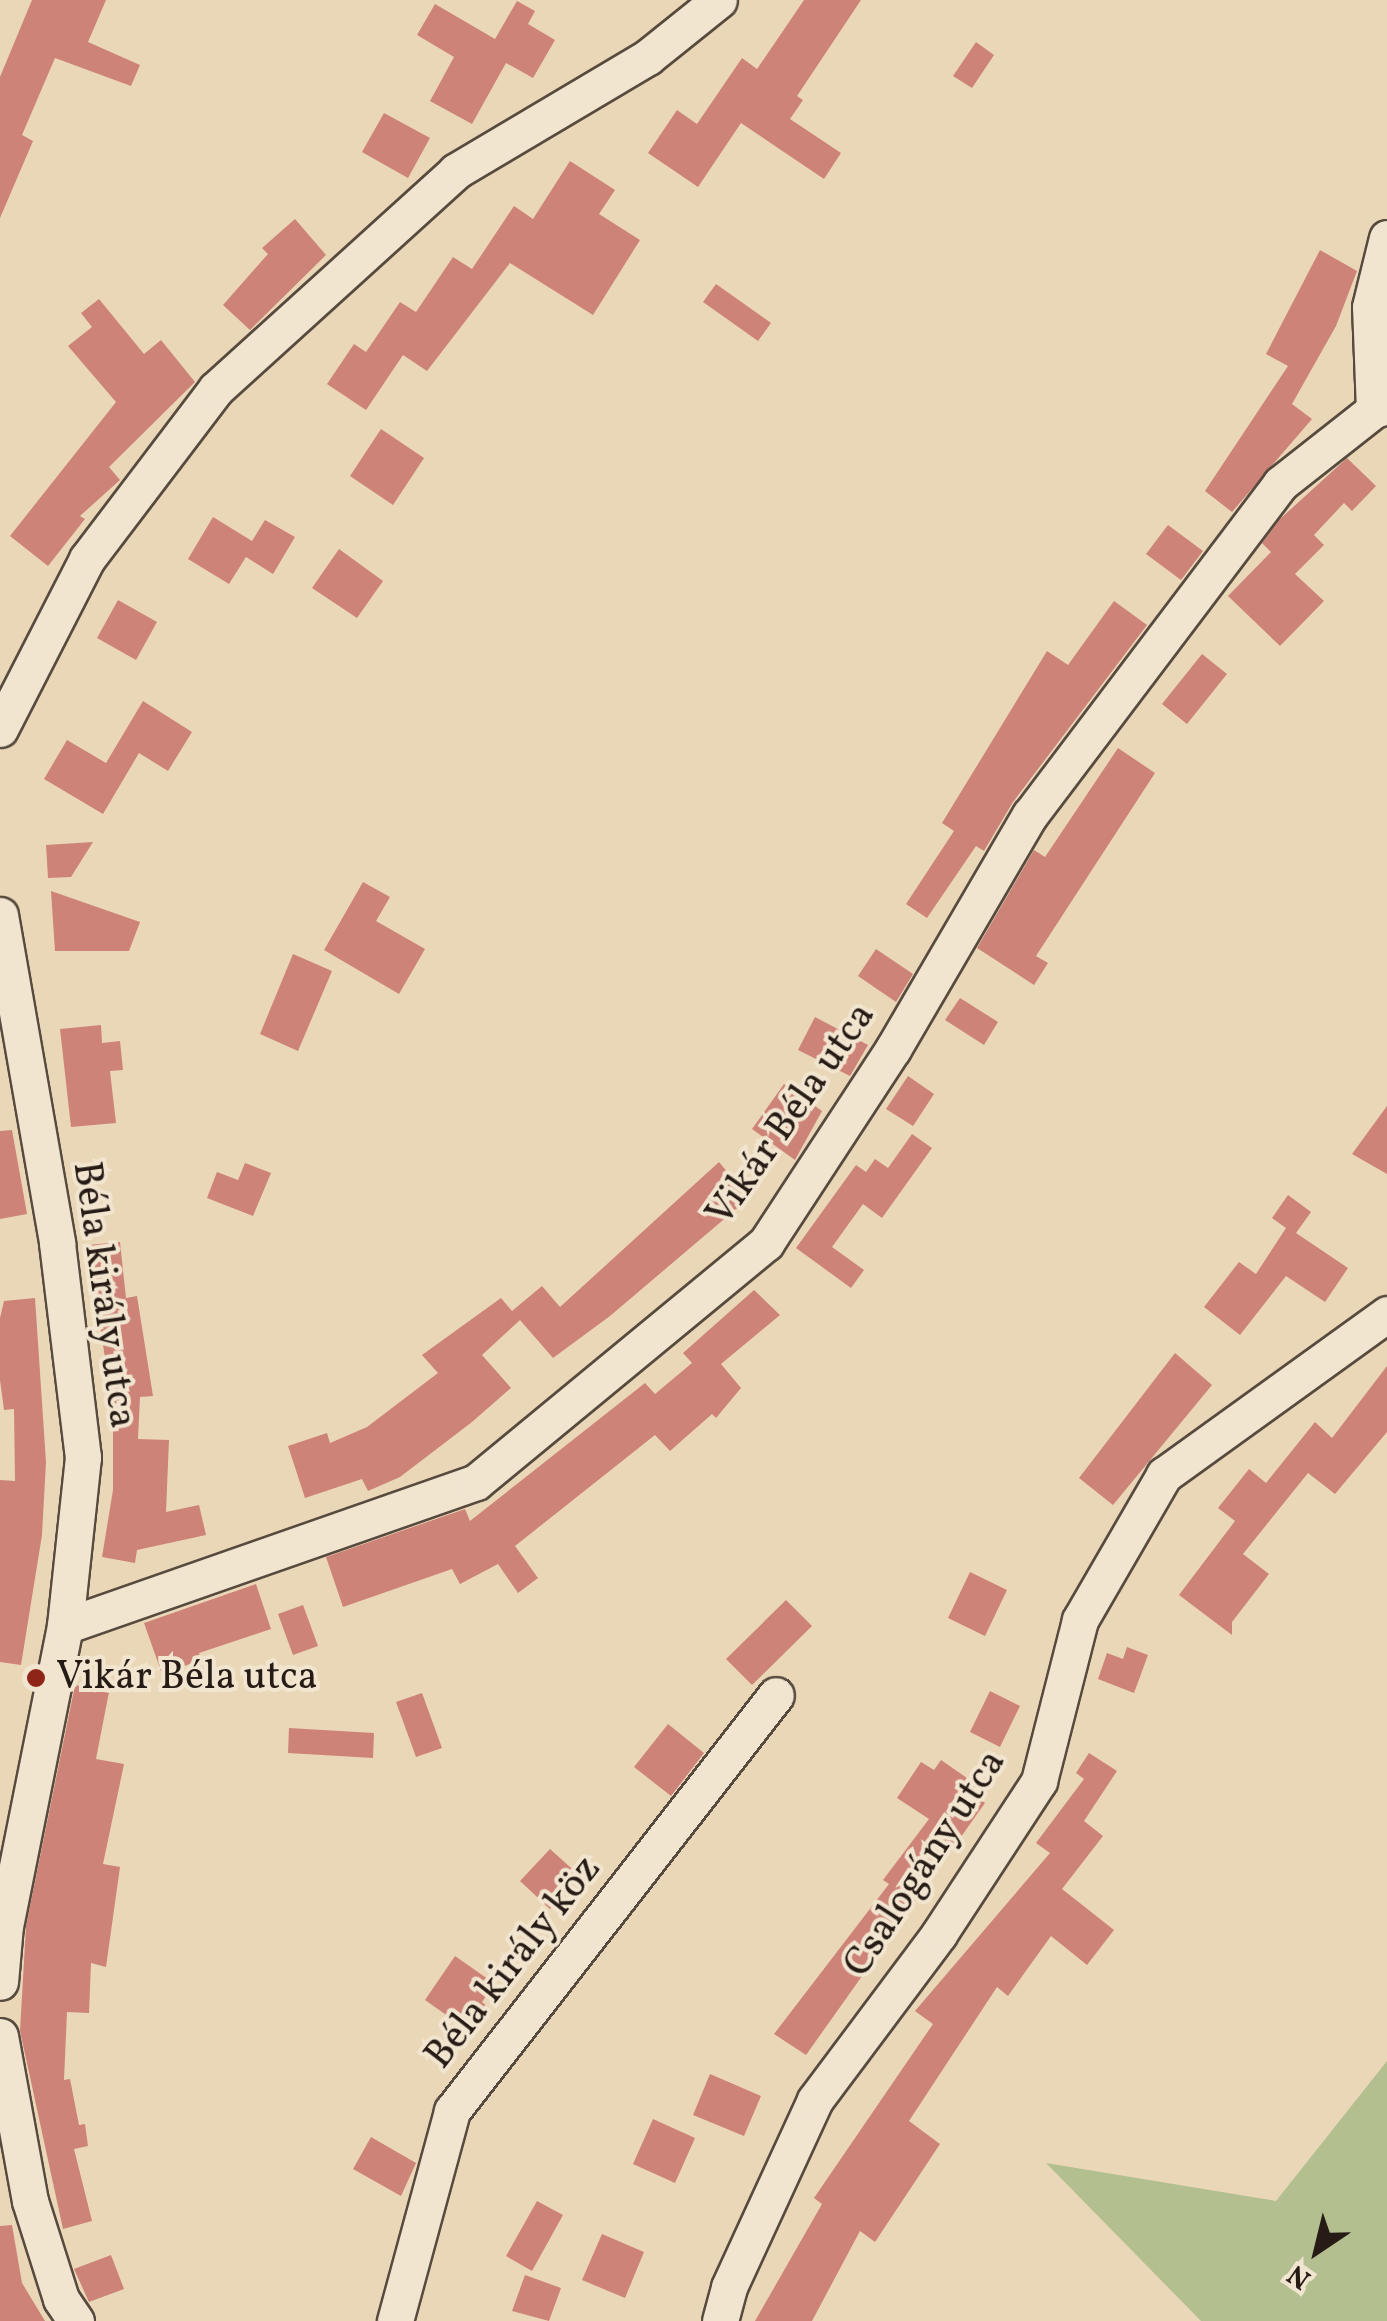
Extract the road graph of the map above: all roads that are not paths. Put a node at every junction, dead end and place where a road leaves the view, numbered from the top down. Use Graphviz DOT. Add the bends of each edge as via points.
graph roads {
  1 [pos="719,0"];
  2 [pos="1387,238"];
  3 [pos="1380,408"];
  4 [pos="0,730"];
  5 [pos="0,915"];
  6 [pos="1387,1314"];
  7 [pos="65,1626"];
  8 [pos="776,1696"];
  9 [pos="0,1982"];
  10 [pos="0,2036"];
  11 [pos="76,2321"];
  12 [pos="395,2321"];
  13 [pos="720,2321"];
  1 -- 4 [label="street" via="648,57 456,171 216,388 87,560"];
  2 -- 3 [label="street" via="1370,307"];
  3 -- 7 [label="street, Vikár Béla utca" via="1280,484 1030,815 893,1049 766,1243 476,1482"];
  5 -- 7 [label="street, Béla király utca" via="57,1244 83,1457"];
  6 -- 13 [label="street, Csalogány utca" via="1164,1475 1080,1620 1039,1781 939,1934 815,2100 729,2286"];
  7 -- 9 [label="street, Béla király utca" via="5,1925"];
  8 -- 12 [label="street, Béla király köz" via="452,2111"];
  10 -- 11 [label="street" via="30,2201 61,2299"];
}
